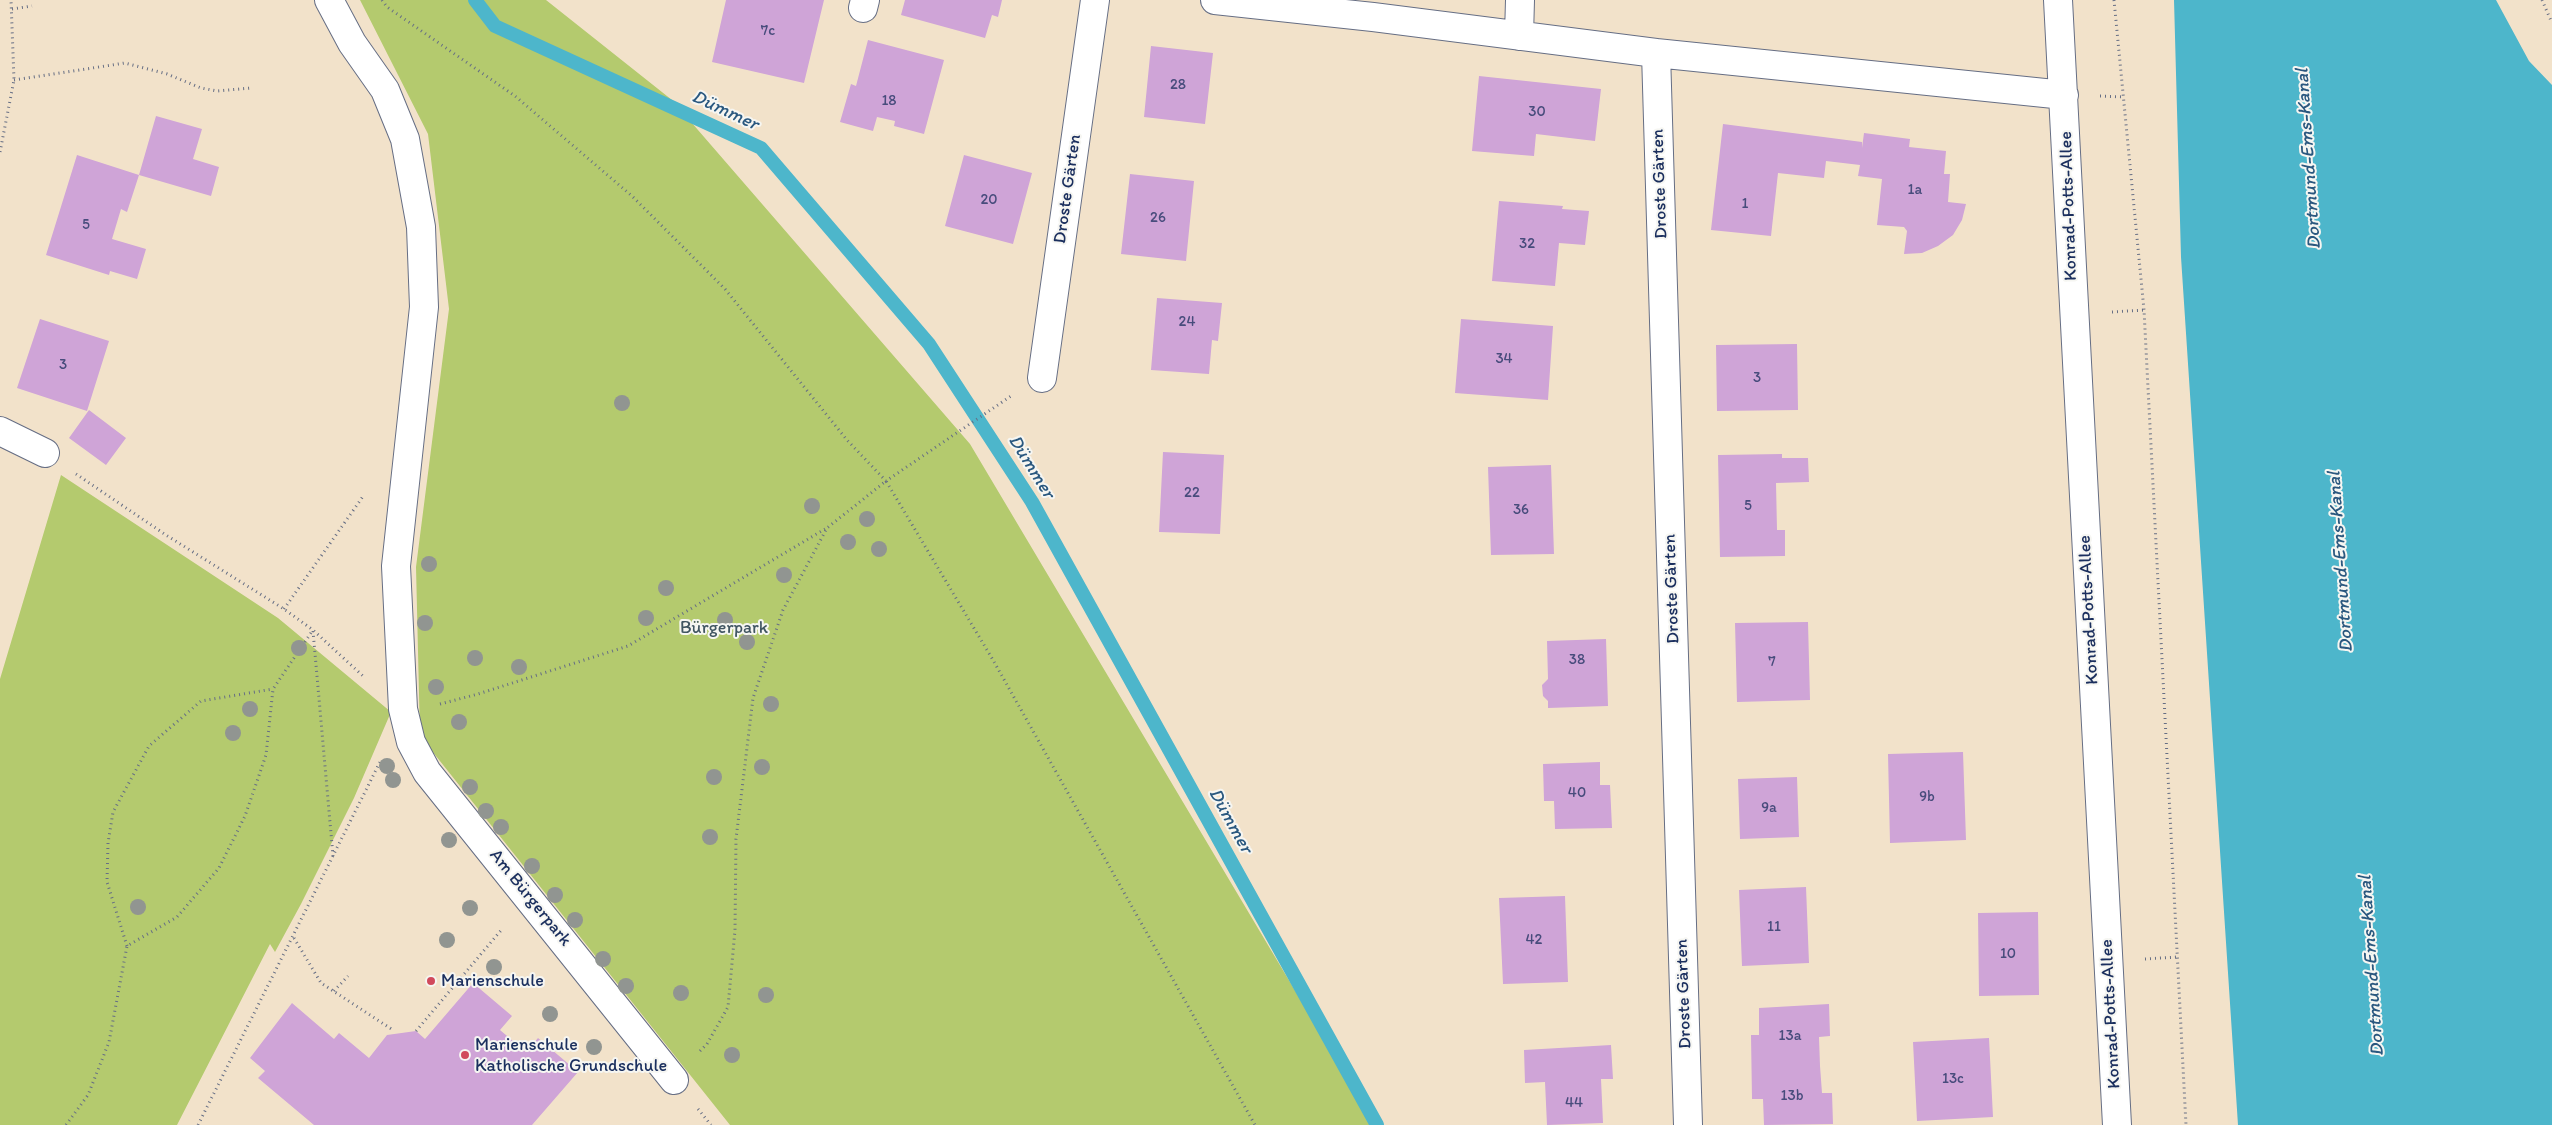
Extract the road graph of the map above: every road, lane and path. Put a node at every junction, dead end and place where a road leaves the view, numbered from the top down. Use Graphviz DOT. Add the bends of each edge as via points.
graph roads {
  1 [pos="12,0"];
  2 [pos="329,0"];
  3 [pos="382,0"];
  4 [pos="1094,0"];
  5 [pos="1215,0"];
  6 [pos="1520,0"];
  7 [pos="2058,0"];
  8 [pos="2114,0"];
  9 [pos="2542,0"];
  10 [pos="32,6"];
  11 [pos="1374,8"];
  12 [pos="12,9"];
  13 [pos="2552,23"];
  14 [pos="1519,36"];
  15 [pos="1656,53"];
  16 [pos="14,80"];
  17 [pos="252,88"];
  18 [pos="2064,95"];
  19 [pos="0,152"];
  20 [pos="1042,378"];
  21 [pos="1018,392"];
  22 [pos="0,432"];
  23 [pos="45,452"];
  24 [pos="886,481"];
  25 [pos="368,490"];
  26 [pos="827,528"];
  27 [pos="284,609"];
  28 [pos="313,630"];
  29 [pos="273,689"];
  30 [pos="403,709"];
  31 [pos="333,858"];
  32 [pos="529,897"];
  33 [pos="294,937"];
  34 [pos="127,946"];
  35 [pos="348,976"];
  36 [pos="334,991"];
  37 [pos="393,1030"];
  38 [pos="416,1031"];
  39 [pos="674,1080"];
  40 [pos="66,1125"];
  41 [pos="198,1125"];
  42 [pos="1254,1125"];
  43 [pos="1688,1125"];
  44 [pos="2117,1125"];
  45 [pos="2186,1125"];
  1 -- 12 [label="path"];
  2 -- 30 [label="street, Am Bürgerpark" via="352,43 385,90 405,139 421,227 424,307 396,566"];
  3 -- 24 [label="path" via="387,7 515,96 632,196 725,289 847,440"];
  4 -- 20 [label="street, Droste Gärten"];
  5 -- 11 [label="street"];
  6 -- 14 [label="street"];
  7 -- 18 [label="street, Konrad-Potts-Allee"];
  8 -- 45 [label="path" via="2144,310"];
  9 -- 13 [label="path"];
  10 -- 12 [label="path"];
  11 -- 14 [label="street"];
  12 -- 16 [label="path"];
  14 -- 15 [label="street"];
  15 -- 18 [label="street"];
  15 -- 43 [label="street, Droste Gärten"];
  16 -- 17 [label="path" via="125,63 167,74 201,88 217,91"];
  16 -- 19 [label="path"];
  18 -- 44 [label="street, Konrad-Potts-Allee"];
  21 -- 24 [label="path"];
  22 -- 23 [label="street"];
  23 -- 27 [label="path" via="166,535"];
  24 -- 26 [label="path"];
  24 -- 42 [label="path" via="993,660"];
  25 -- 27 [label="path"];
  26 -- 30 [label="path" via="628,646 478,694"];
  26 -- 39 [label="path" via="783,610 754,698 736,839 735,930 728,1007 707,1044"];
  27 -- 28 [label="path"];
  28 -- 29 [label="path"];
  28 -- 30 [label="path"];
  28 -- 31 [label="path"];
  29 -- 34 [label="path" via="266,755 245,816 219,868 177,917"];
  29 -- 34 [label="path" via="201,701 149,746 114,812 108,843 107,882"];
  30 -- 31 [label="path"];
  30 -- 32 [label="street, Am Bürgerpark" via="411,742 427,772"];
  31 -- 33 [label="path"];
  32 -- 38 [label="path"];
  32 -- 39 [label="street, Am Bürgerpark"];
  33 -- 36 [label="path" via="321,983"];
  33 -- 41 [label="path"];
  34 -- 40 [label="path" via="108,1042 88,1096"];
  35 -- 36 [label="path"];
  36 -- 37 [label="path"];
}
